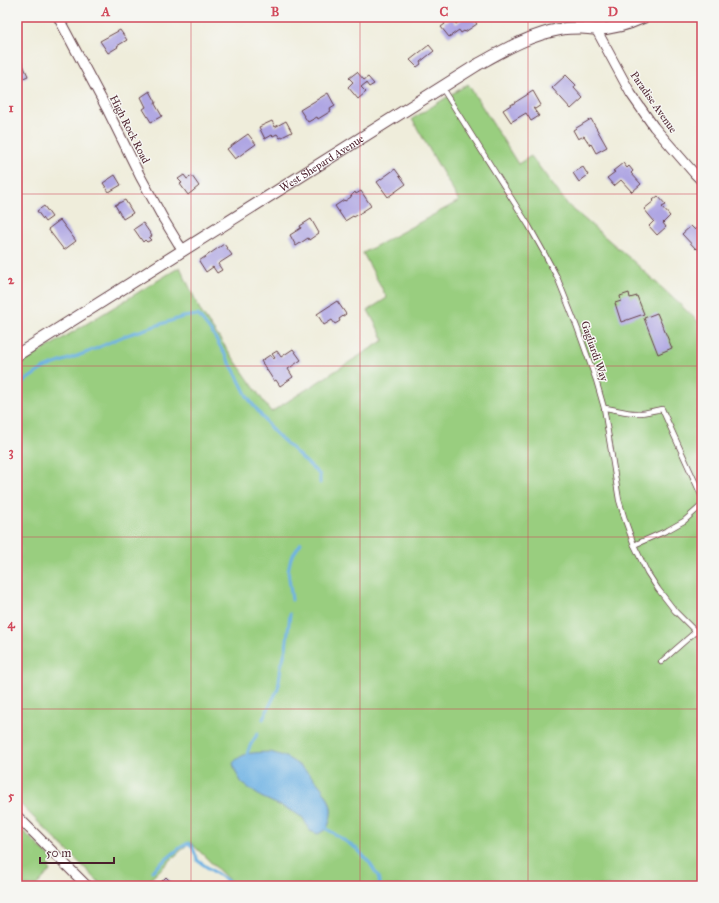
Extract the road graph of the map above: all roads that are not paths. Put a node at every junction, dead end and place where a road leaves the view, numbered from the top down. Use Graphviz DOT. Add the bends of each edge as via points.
graph roads {
  1 [pos="58,17"];
  2 [pos="644,17"];
  3 [pos="596,29"];
  4 [pos="442,88"];
  5 [pos="702,181"];
  6 [pos="183,250"];
  7 [pos="17,355"];
  8 [pos="604,408"];
  9 [pos="702,497"];
  10 [pos="702,505"];
  11 [pos="634,546"];
  12 [pos="702,626"];
  13 [pos="696,632"];
  14 [pos="702,638"];
  15 [pos="661,662"];
  16 [pos="17,816"];
  17 [pos="87,886"];
  1 -- 6 [label="street, High Rock Road" via="140,176"];
  2 -- 3 [label="street, West Shepard Avenue" via="619,26"];
  3 -- 4 [label="street, West Shepard Avenue" via="562,29 521,41"];
  3 -- 5 [label="street, Paradise Avenue" via="631,94 654,127"];
  4 -- 6 [label="street, West Shepard Avenue"];
  4 -- 8 [label="lane, Gagliardi Way" via="544,251 569,305"];
  6 -- 7 [label="street, West Shepard Avenue"];
  8 -- 9 [label="lane" via="638,414 662,409"];
  8 -- 11 [label="lane, Gagliardi Way" via="619,500"];
  10 -- 11 [label="lane" via="684,521"];
  11 -- 13 [label="lane, Gagliardi Way" via="658,589"];
  12 -- 13 [label="lane"];
  13 -- 14 [label="lane, Gagliardi Way"];
  13 -- 15 [label="lane"];
  16 -- 17 [label="street"];
}
